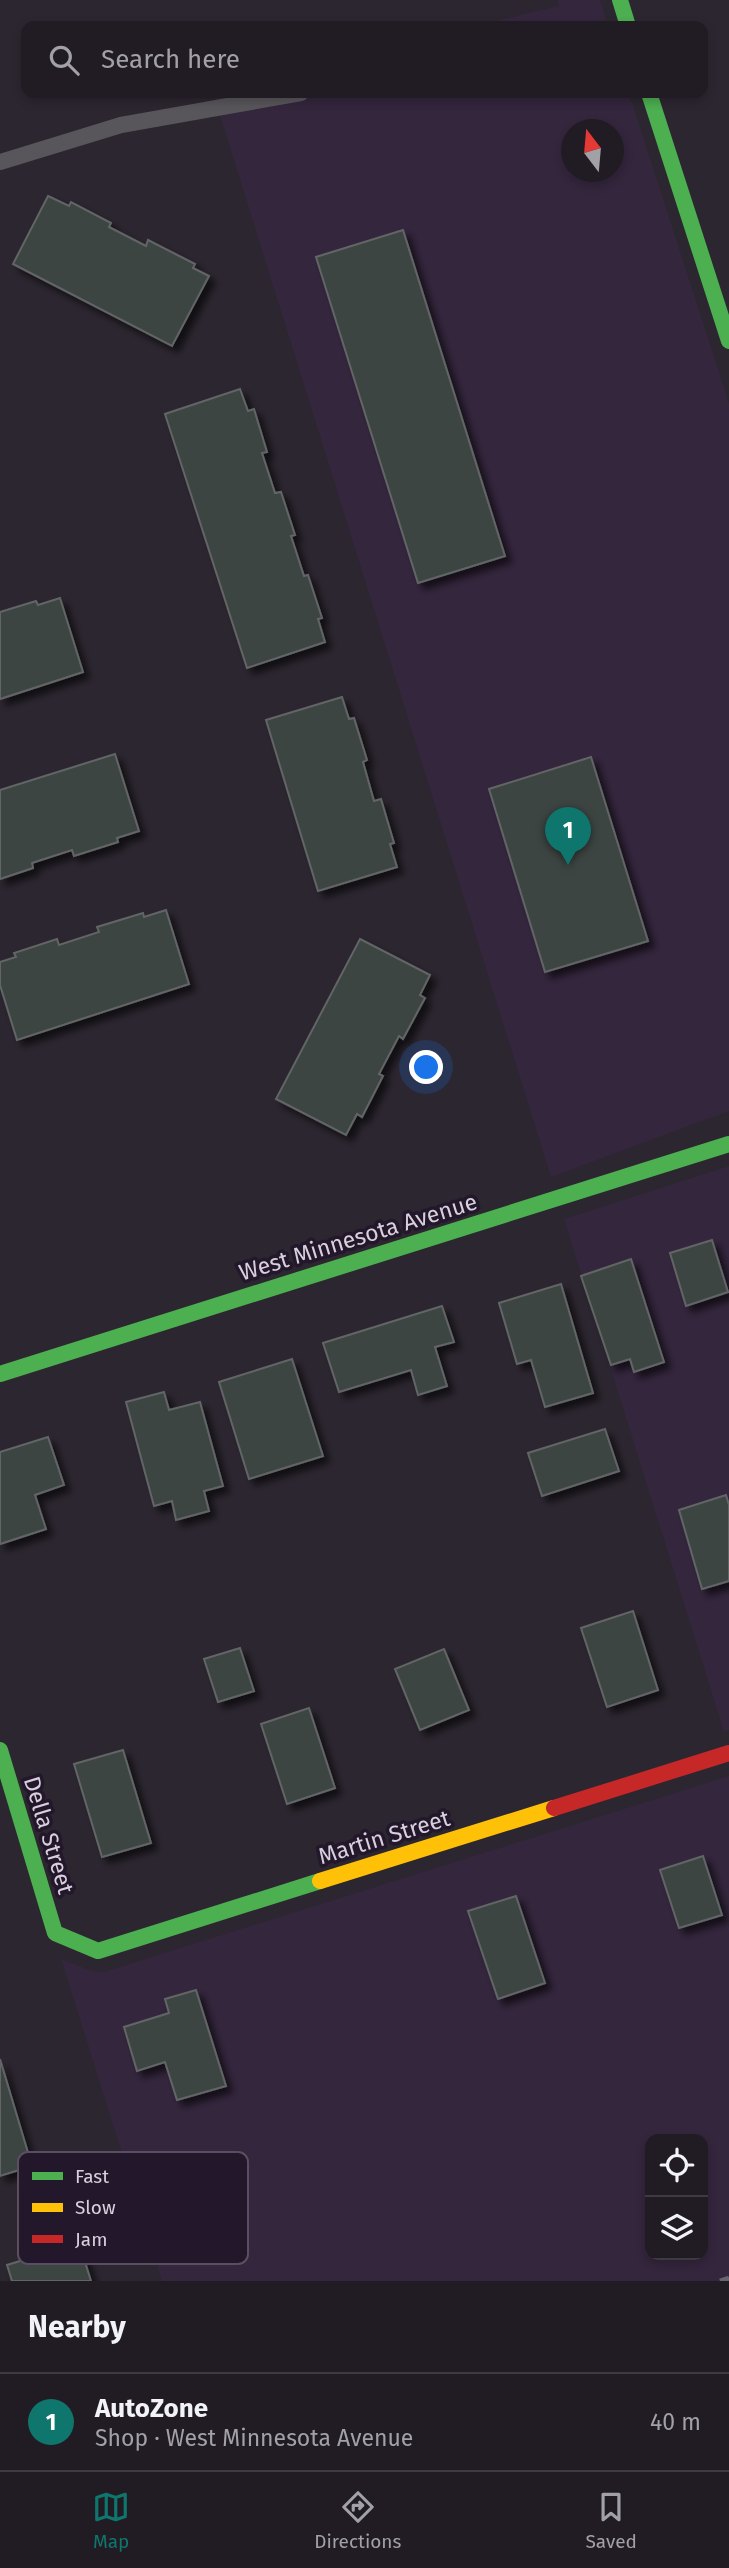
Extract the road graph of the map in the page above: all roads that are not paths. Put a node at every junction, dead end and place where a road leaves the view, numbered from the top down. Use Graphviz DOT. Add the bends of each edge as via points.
graph roads {
  1 [pos="620,0"];
  2 [pos="626,21"];
  3 [pos="273,98"];
  4 [pos="651,98"];
  5 [pos="0,162"];
  6 [pos="729,341"];
  7 [pos="729,1144"];
  8 [pos="0,1374"];
  9 [pos="0,1750"];
  10 [pos="729,1753"];
  11 [pos="55,1933"];
  1 -- 2 [label="main road"];
  3 -- 5 [label="lane" via="121,125"];
  4 -- 6 [label="main road"];
  7 -- 8 [label="main road, West Minnesota Avenue"];
  9 -- 11 [label="main road, Della Street"];
  10 -- 11 [label="main road, Martin Street" via="98,1951"];
}
